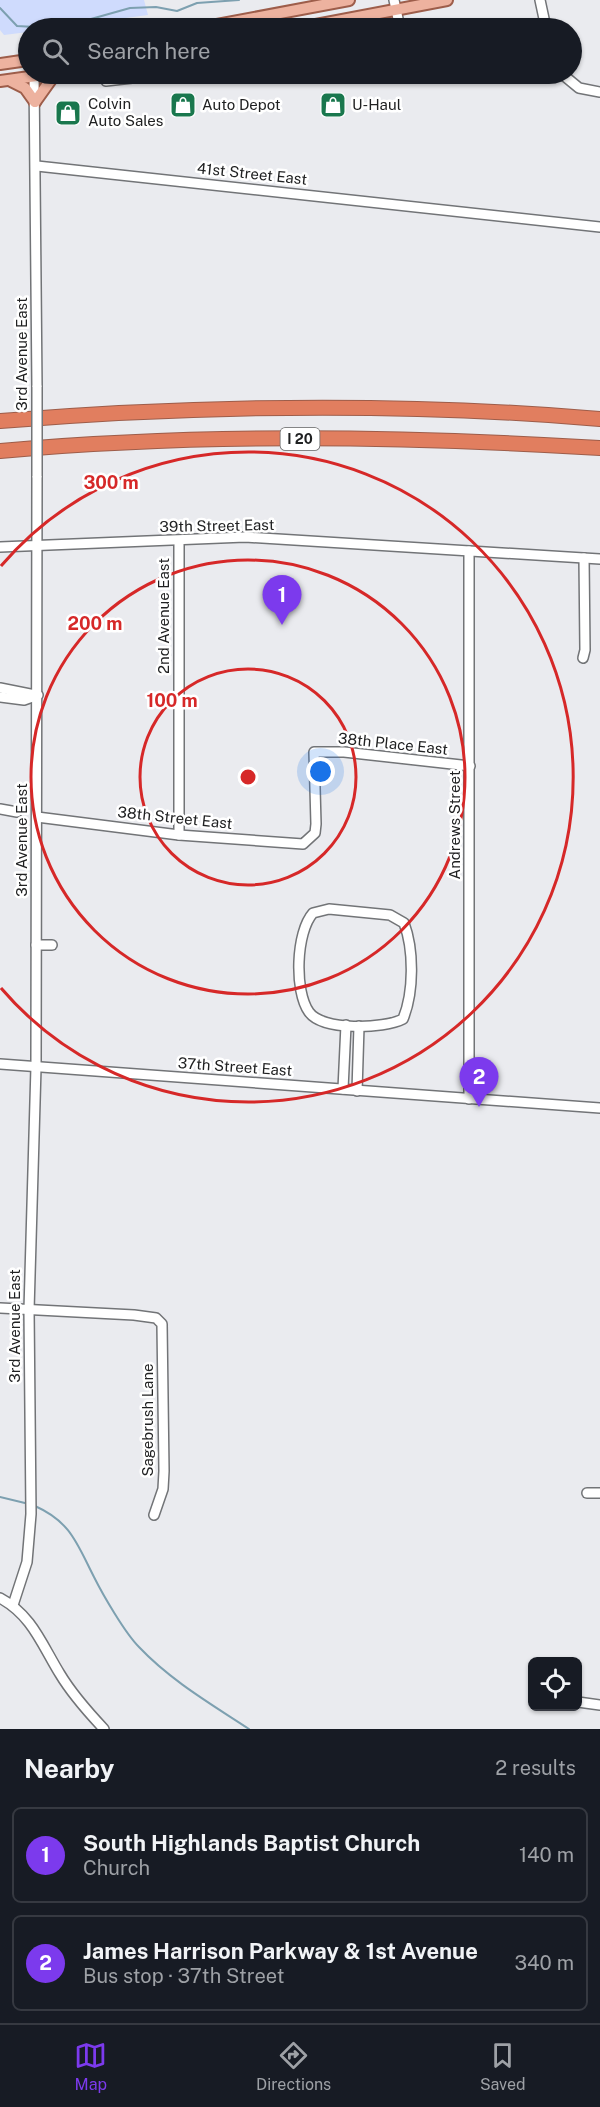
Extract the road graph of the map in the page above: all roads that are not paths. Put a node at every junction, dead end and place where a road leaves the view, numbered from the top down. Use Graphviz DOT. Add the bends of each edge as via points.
graph roads {
  1 [pos="349,0"];
  2 [pos="447,0"];
  3 [pos="540,0"];
  4 [pos="395,5"];
  5 [pos="256,18"];
  6 [pos="341,18"];
  7 [pos="544,18"];
  8 [pos="18,61"];
  9 [pos="0,63"];
  10 [pos="4,81"];
  11 [pos="34,84"];
  12 [pos="47,84"];
  13 [pos="574,84"];
  14 [pos="600,92"];
  15 [pos="35,102"];
  16 [pos="37,166"];
  17 [pos="600,227"];
  18 [pos="600,419"];
  19 [pos="0,421"];
  20 [pos="600,448"];
  21 [pos="0,451"];
  22 [pos="179,541"];
  23 [pos="37,546"];
  24 [pos="0,547"];
  25 [pos="469,551"];
  26 [pos="584,558"];
  27 [pos="600,560"];
  28 [pos="583,658"];
  29 [pos="0,688"];
  30 [pos="38,696"];
  31 [pos="0,697"];
  32 [pos="470,766"];
  33 [pos="0,809"];
  34 [pos="17,812"];
  35 [pos="37,817"];
  36 [pos="179,836"];
  37 [pos="310,840"];
  38 [pos="36,945"];
  39 [pos="52,945"];
  40 [pos="345,1025"];
  41 [pos="359,1026"];
  42 [pos="0,1064"];
  43 [pos="36,1067"];
  44 [pos="343,1089"];
  45 [pos="357,1091"];
  46 [pos="468,1099"];
  47 [pos="600,1108"];
  48 [pos="0,1308"];
  49 [pos="29,1310"];
  50 [pos="587,1493"];
  51 [pos="600,1493"];
  52 [pos="154,1515"];
  53 [pos="0,1598"];
  54 [pos="13,1605"];
  55 [pos="582,1703"];
  56 [pos="600,1705"];
  57 [pos="104,1729"];
  1 -- 5 [label="main road"];
  2 -- 4 [label="main road"];
  3 -- 7 [label="street"];
  4 -- 6 [label="main road"];
  8 -- 9 [label="main road"];
  10 -- 15 [label="main road" via="25,88"];
  11 -- 15 [label="street, 3rd Avenue East"];
  12 -- 15 [label="main road"];
  13 -- 14 [label="street"];
  15 -- 16 [label="street, 3rd Avenue East"];
  16 -- 17 [label="street, 41st Street East"];
  16 -- 23 [label="street, 3rd Avenue East, bridge"];
  18 -- 19 [label="highway, I 20" via="302,407"];
  20 -- 21 [label="highway, I 20" via="376,438 140,442"];
  22 -- 23 [label="street, 39th Street East"];
  22 -- 25 [label="street, 39th Street East" via="245,537"];
  22 -- 36 [label="street, 2nd Avenue East"];
  23 -- 24 [label="street, 39th Street East"];
  23 -- 30 [label="street, 3rd Avenue East"];
  25 -- 26 [label="street, 39th Street East"];
  25 -- 32 [label="street, Andrews Street"];
  26 -- 27 [label="street, 39th Street East"];
  26 -- 28 [label="street"];
  29 -- 30 [label="street"];
  30 -- 31 [label="street" via="24,700"];
  30 -- 35 [label="street, 3rd Avenue East"];
  32 -- 37 [label="street, 38th Place East" via="314,752 316,824"];
  32 -- 46 [label="street, Andrews Street"];
  33 -- 34 [label="street"];
  35 -- 36 [label="street, 38th Street East"];
  35 -- 38 [label="street, 3rd Avenue East"];
  36 -- 37 [label="street, 38th Street East" via="294,844"];
  38 -- 39 [label="street"];
  38 -- 43 [label="street, 3rd Avenue East"];
  40 -- 41 [label="street"];
  40 -- 41 [label="street" via="316,1018 303,999 302,930 312,913 329,909 390,915 404,923 410,940 409,1003 403,1019 385,1026"];
  40 -- 44 [label="street"];
  41 -- 45 [label="street"];
  42 -- 43 [label="street, 37th Street East"];
  43 -- 44 [label="street, 37th Street East"];
  43 -- 49 [label="street, 3rd Avenue East"];
  44 -- 45 [label="street, 37th Street East"];
  45 -- 46 [label="street, 37th Street East"];
  46 -- 47 [label="street, 37th Street East"];
  48 -- 49 [label="street"];
  49 -- 52 [label="street, Sagebrush Lane" via="134,1315 156,1318 162,1324 164,1471 163,1489"];
  49 -- 54 [label="street, 3rd Avenue East" via="31,1514 27,1562"];
  50 -- 51 [label="street"];
  53 -- 54 [label="street"];
  54 -- 57 [label="street" via="35,1629 70,1690"];
  55 -- 56 [label="street"];
}
